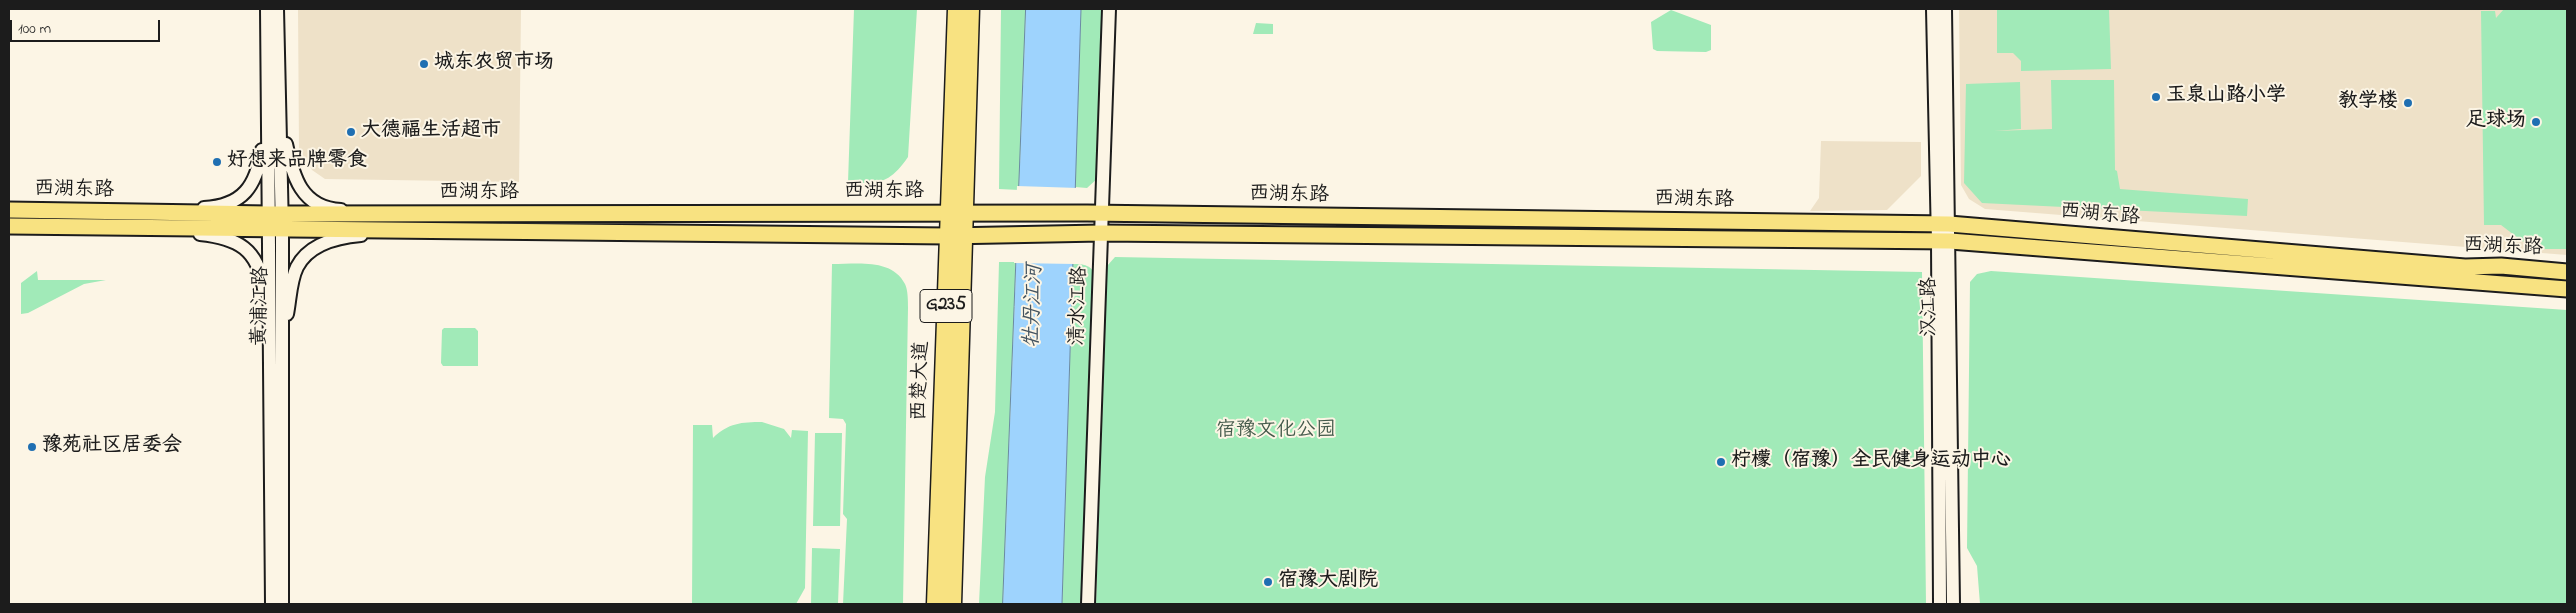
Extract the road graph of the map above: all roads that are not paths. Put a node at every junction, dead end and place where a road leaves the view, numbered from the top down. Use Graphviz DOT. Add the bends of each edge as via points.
graph roads {
  1 [pos="267,9"];
  2 [pos="277,9"];
  3 [pos="956,9"];
  4 [pos="970,9"];
  5 [pos="1109,9"];
  6 [pos="1933,9"];
  7 [pos="1945,9"];
  8 [pos="274,118"];
  9 [pos="9,210"];
  10 [pos="143,212"];
  11 [pos="956,213"];
  12 [pos="275,214"];
  13 [pos="391,214"];
  14 [pos="1094,214"];
  15 [pos="1943,224"];
  16 [pos="9,226"];
  17 [pos="143,228"];
  18 [pos="275,230"];
  19 [pos="392,232"];
  20 [pos="1094,233"];
  21 [pos="955,236"];
  22 [pos="1944,241"];
  23 [pos="2567,272"];
  24 [pos="2567,289"];
  25 [pos="276,351"];
  26 [pos="272,604"];
  27 [pos="282,604"];
  28 [pos="936,604"];
  29 [pos="952,604"];
  30 [pos="1088,604"];
  31 [pos="1940,604"];
  32 [pos="1953,604"];
  1 -- 8 [label="street, 黄浦江路"];
  2 -- 8 [label="street, 黄浦江路"];
  3 -- 11 [label="highway, 西楚大道 / G235"];
  4 -- 11 [label="highway, 西楚大道 / G235"];
  5 -- 14 [label="street, 清水江路"];
  6 -- 15 [label="street, 汉江路"];
  7 -- 15 [label="street, 汉江路"];
  8 -- 10 [label="street" via="259,168 252,185 242,196 212,208"];
  8 -- 12 [label="street, 黄浦江路"];
  8 -- 13 [label="street" via="302,192 317,204 335,210"];
  9 -- 10 [label="main road, 西湖东路"];
  10 -- 12 [label="main road, 西湖东路"];
  11 -- 13 [label="main road, 西湖东路"];
  11 -- 14 [label="main road, 西湖东路"];
  11 -- 21 [label="highway, 西楚大道 / G235"];
  12 -- 13 [label="main road, 西湖东路"];
  12 -- 18 [label="street, 黄浦江路"];
  14 -- 15 [label="main road, 西湖东路"];
  14 -- 20 [label="street, 清水江路"];
  15 -- 22 [label="street, 汉江路"];
  15 -- 23 [label="main road, 西湖东路" via="2455,267 2501,266"];
  16 -- 17 [label="main road, 西湖东路"];
  17 -- 18 [label="main road, 西湖东路"];
  17 -- 25 [label="street" via="221,236 232,239 253,256 262,275"];
  18 -- 19 [label="main road, 西湖东路"];
  18 -- 25 [label="street, 黄浦江路"];
  19 -- 21 [label="main road, 西湖东路"];
  19 -- 25 [label="street" via="350,236 322,244 309,252 297,268"];
  20 -- 21 [label="main road, 西湖东路"];
  20 -- 22 [label="main road, 西湖东路"];
  20 -- 30 [label="street, 清水江路"];
  21 -- 28 [label="highway, 西楚大道 / G235"];
  21 -- 29 [label="highway, 西楚大道 / G235"];
  22 -- 24 [label="main road, 西湖东路"];
  22 -- 31 [label="street, 汉江路"];
  22 -- 32 [label="street, 汉江路"];
  25 -- 26 [label="street, 黄浦江路"];
  25 -- 27 [label="street, 黄浦江路"];
}
